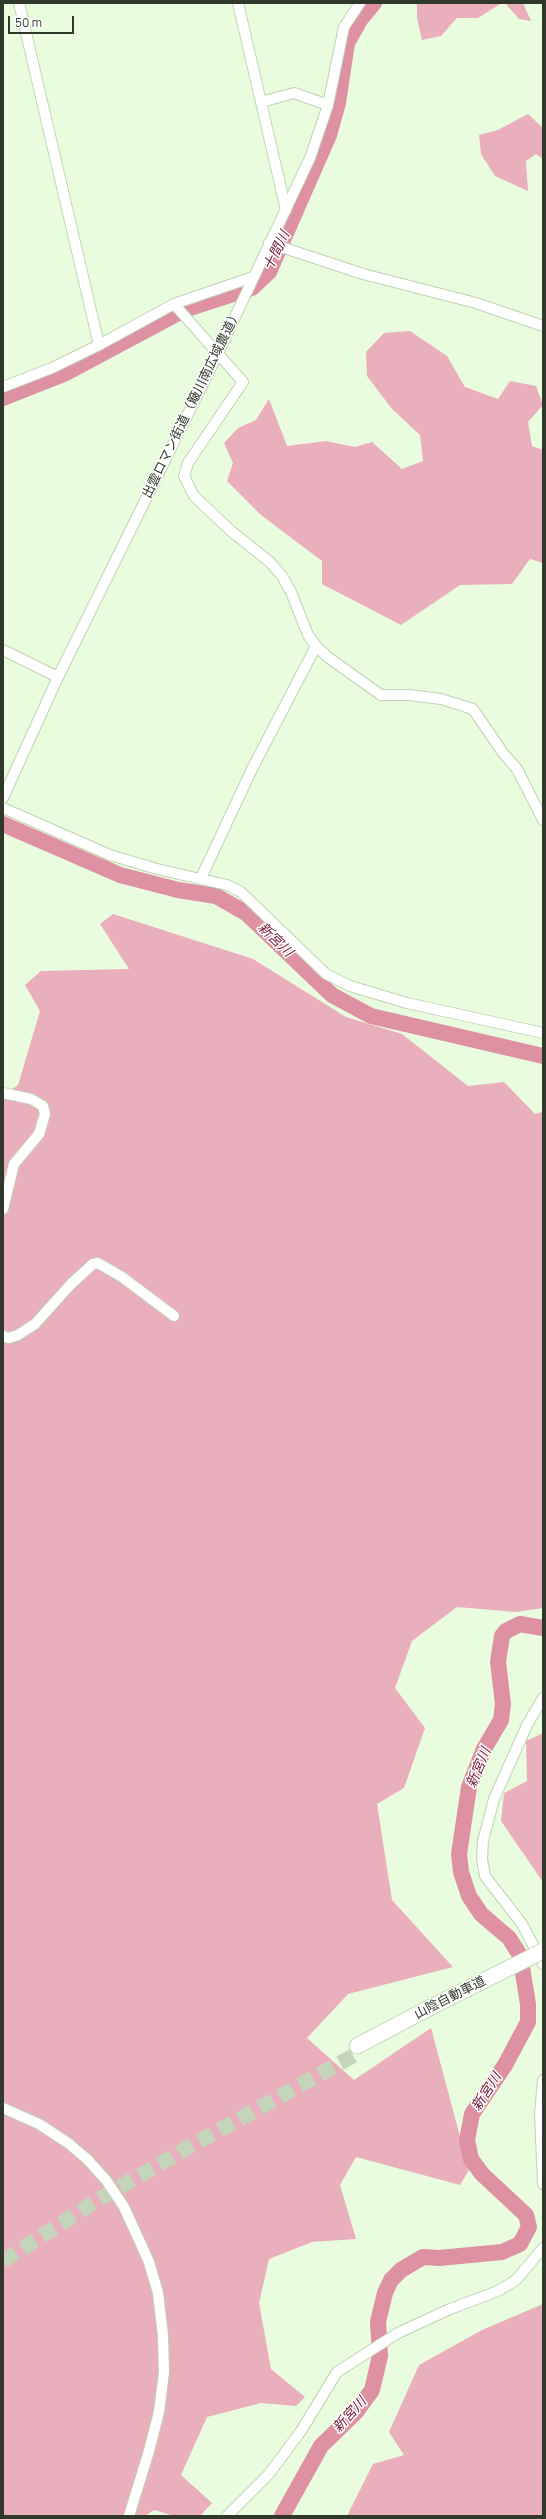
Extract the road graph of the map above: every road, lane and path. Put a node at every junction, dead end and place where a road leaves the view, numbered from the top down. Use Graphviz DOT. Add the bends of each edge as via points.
graph roads {
  1 [pos="18,3"];
  2 [pos="238,3"];
  3 [pos="360,3"];
  4 [pos="261,102"];
  5 [pos="328,105"];
  6 [pos="286,210"];
  7 [pos="269,243"];
  8 [pos="253,277"];
  9 [pos="174,304"];
  10 [pos="543,326"];
  11 [pos="98,345"];
  12 [pos="218,353"];
  13 [pos="3,387"];
  14 [pos="316,646"];
  15 [pos="3,650"];
  16 [pos="58,678"];
  17 [pos="3,798"];
  18 [pos="3,808"];
  19 [pos="543,820"];
  20 [pos="201,878"];
  21 [pos="543,1033"];
  22 [pos="3,1093"];
  23 [pos="3,1210"];
  24 [pos="174,1316"];
  25 [pos="3,1336"];
  26 [pos="543,1698"];
  27 [pos="543,1951"];
  28 [pos="543,1957"];
  29 [pos="543,1964"];
  30 [pos="437,2008"];
  31 [pos="358,2049"];
  32 [pos="543,2080"];
  33 [pos="3,2108"];
  34 [pos="543,2184"];
  35 [pos="543,2248"];
  36 [pos="129,2516"];
  37 [pos="227,2516"];
  1 -- 11 [label="street"];
  2 -- 4 [label="street"];
  3 -- 5 [label="street, 出雲ロマン街道（簸川南広域農道）" via="344,27"];
  4 -- 5 [label="street" via="294,93"];
  4 -- 6 [label="street"];
  5 -- 6 [label="street, 出雲ロマン街道（簸川南広域農道）" via="310,158"];
  6 -- 7 [label="street, 出雲ロマン街道（簸川南広域農道）"];
  7 -- 8 [label="street, 出雲ロマン街道（簸川南広域農道）"];
  7 -- 10 [label="street" via="363,274 476,303"];
  8 -- 9 [label="street"];
  8 -- 12 [label="street, 出雲ロマン街道（簸川南広域農道）"];
  9 -- 11 [label="street"];
  9 -- 12 [label="street"];
  11 -- 13 [label="street" via="52,368"];
  12 -- 14 [label="street" via="243,382 188,463 184,476 194,496 231,531 270,562 282,576 308,635"];
  12 -- 16 [label="street, 出雲ロマン街道（簸川南広域農道）"];
  14 -- 19 [label="street" via="381,695 409,694 441,699 473,709 517,769"];
  14 -- 20 [label="street" via="252,769"];
  15 -- 16 [label="street"];
  16 -- 17 [label="street, 出雲ロマン街道（簸川南広域農道）"];
  18 -- 20 [label="street" via="110,854 157,869"];
  20 -- 21 [label="street" via="242,892 326,974 350,986 407,1003"];
  22 -- 23 [label="street" via="31,1099 43,1106 45,1114 39,1134 14,1164"];
  24 -- 25 [label="street" via="122,1277 98,1263 93,1264 70,1284 35,1324 18,1335 9,1338"];
  26 -- 29 [label="street" via="527,1725 494,1799 483,1841 482,1859 485,1876 522,1924"];
  27 -- 30 [label="highway, 山陰自動車道, bridge"];
  28 -- 30 [label="highway, 山陰自動車道"];
  30 -- 31 [label="highway, 山陰自動車道"];
  32 -- 34 [label="street" via="540,2114"];
  33 -- 36 [label="street" via="39,2124 68,2142 106,2180 124,2207 148,2262 158,2293 164,2372 159,2412"];
  35 -- 37 [label="street" via="516,2280 498,2291 398,2333 337,2372 301,2431 269,2474"];
}
